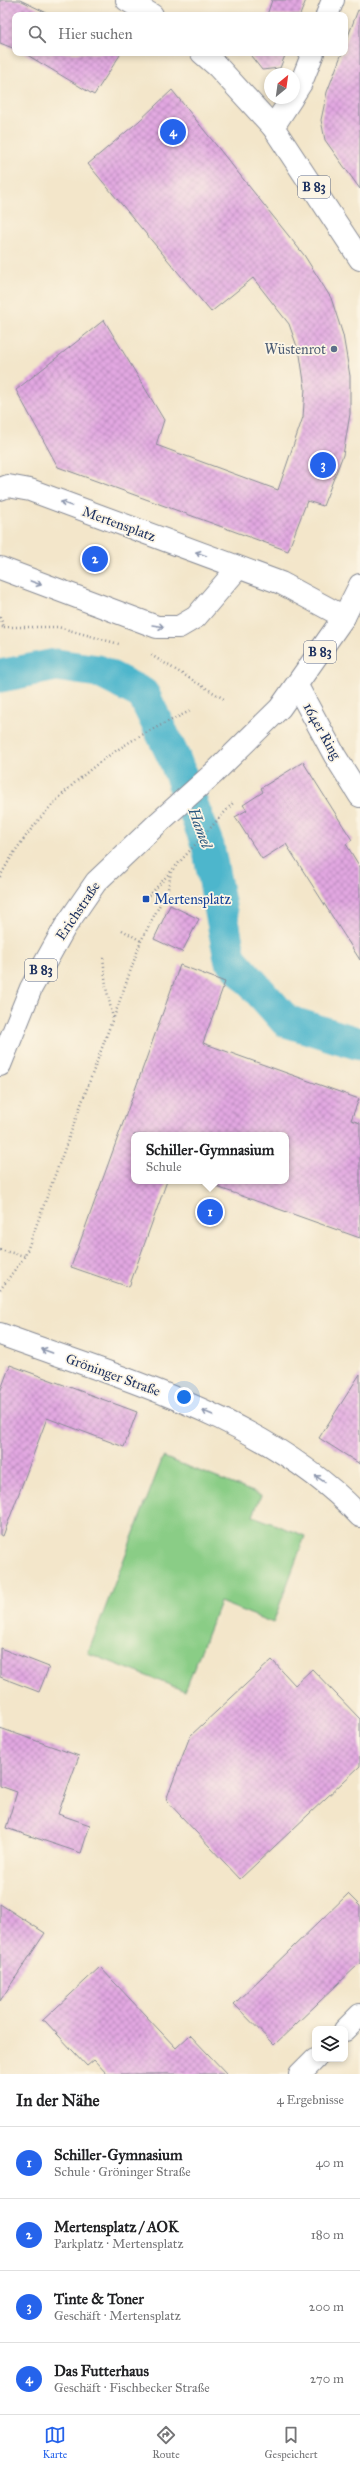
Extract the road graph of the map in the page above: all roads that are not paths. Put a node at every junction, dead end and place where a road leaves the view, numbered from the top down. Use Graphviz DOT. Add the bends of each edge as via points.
graph roads {
  1 [pos="128,0"];
  2 [pos="333,0"];
  3 [pos="147,12"];
  4 [pos="328,12"];
  5 [pos="205,56"];
  6 [pos="312,56"];
  7 [pos="300,85"];
  8 [pos="288,104"];
  9 [pos="273,127"];
  10 [pos="360,259"];
  11 [pos="0,489"];
  12 [pos="0,568"];
  13 [pos="238,568"];
  14 [pos="360,585"];
  15 [pos="344,617"];
  16 [pos="297,686"];
  17 [pos="360,796"];
  18 [pos="0,1065"];
  19 [pos="0,1334"];
  20 [pos="360,1516"];
  21 [pos="360,2016"];
  22 [pos="348,2027"];
  23 [pos="312,2062"];
  24 [pos="300,2074"];
  1 -- 3 [label="main road"];
  2 -- 4 [label="main road"];
  5 -- 9 [label="main road, B 83"];
  6 -- 7 [label="main road"];
  8 -- 9 [label="main road"];
  9 -- 10 [label="main road, B 83"];
  13 -- 11 [label="main road, Mertensplatz, one-way" via="30,490 8,486"];
  12 -- 13 [label="main road, one-way" via="157,627 179,627 196,617"];
  13 -- 15 [label="main road, Mertensplatz" via="281,583"];
  14 -- 15 [label="main road, B 83"];
  15 -- 16 [label="main road, B 83"];
  16 -- 17 [label="main road, 164er Ring"];
  16 -- 18 [label="main road, Erichstraße / B 83" via="280,708 215,772 96,882 65,927 31,988"];
  20 -- 19 [label="main road, Gröninger Straße, one-way" via="328,1485 229,1422 163,1393"];
  21 -- 22 [label="main road"];
  23 -- 24 [label="main road"];
}
